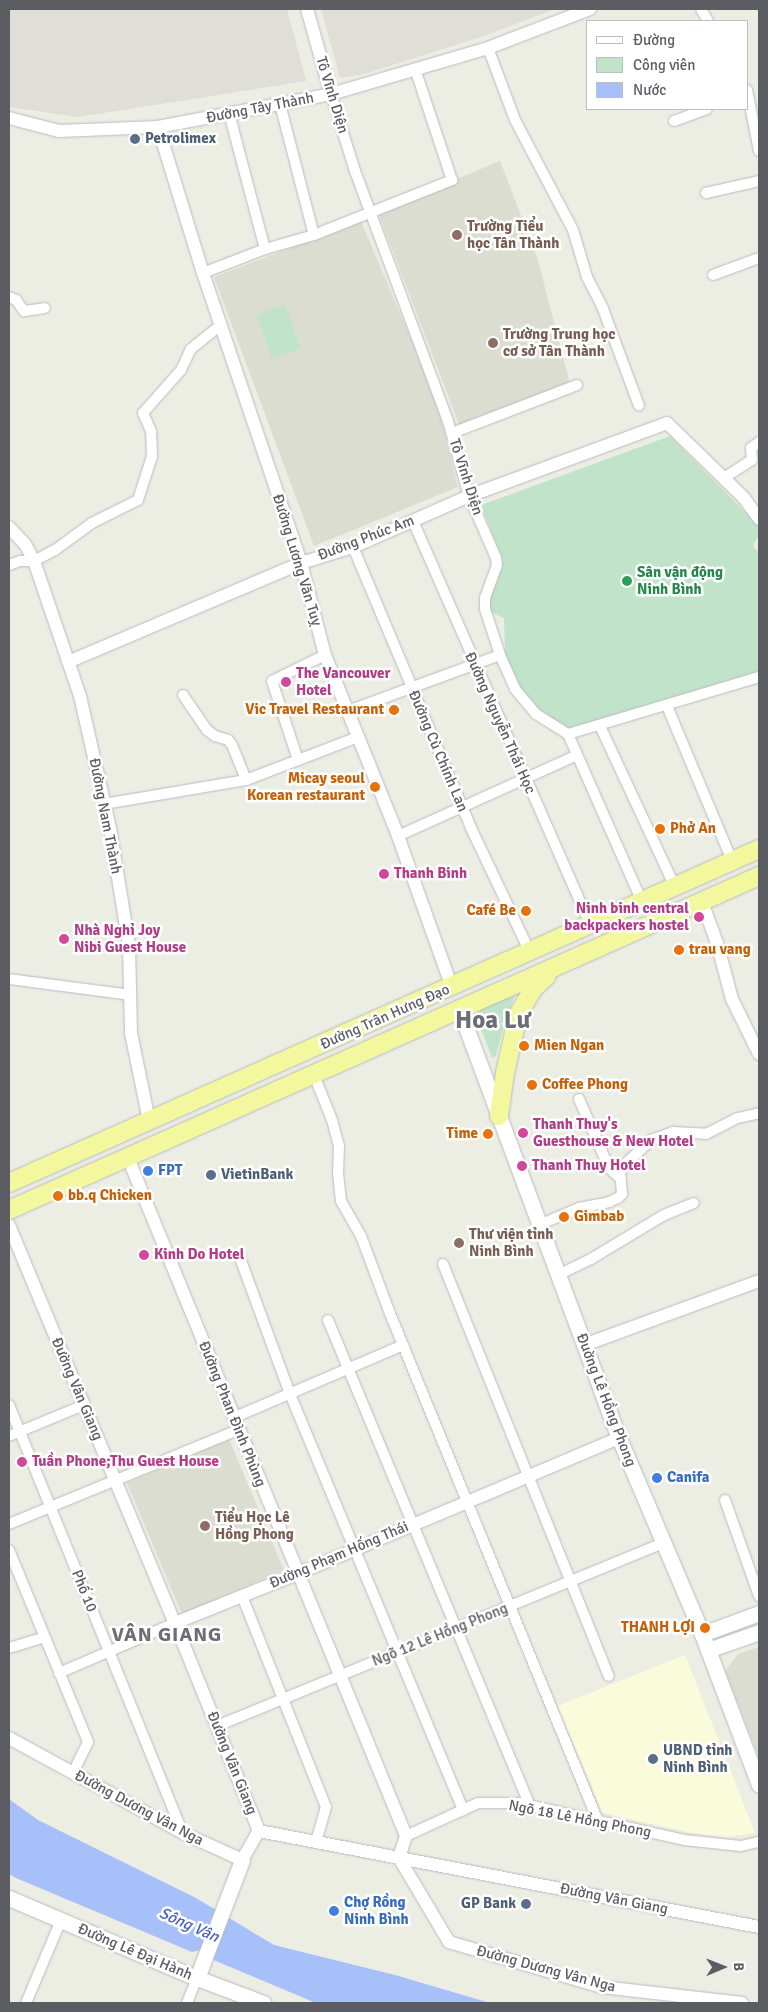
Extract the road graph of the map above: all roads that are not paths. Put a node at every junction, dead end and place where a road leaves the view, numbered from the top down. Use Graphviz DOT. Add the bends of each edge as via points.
graph roads {
  1 [pos="307,9"];
  2 [pos="590,9"];
  3 [pos="488,48"];
  4 [pos="415,69"];
  5 [pos="331,94"];
  6 [pos="748,98"];
  7 [pos="280,104"];
  8 [pos="704,110"];
  9 [pos="229,113"];
  10 [pos="9,118"];
  11 [pos="674,120"];
  12 [pos="158,127"];
  13 [pos="759,151"];
  14 [pos="759,181"];
  15 [pos="706,193"];
  16 [pos="372,212"];
  17 [pos="314,235"];
  18 [pos="265,249"];
  19 [pos="759,258"];
  20 [pos="203,273"];
  21 [pos="713,275"];
  22 [pos="9,297"];
  23 [pos="45,308"];
  24 [pos="221,325"];
  25 [pos="577,385"];
  26 [pos="638,406"];
  27 [pos="452,433"];
  28 [pos="759,442"];
  29 [pos="724,478"];
  30 [pos="469,496"];
  31 [pos="759,518"];
  32 [pos="413,521"];
  33 [pos="9,527"];
  34 [pos="353,547"];
  35 [pos="34,561"];
  36 [pos="301,563"];
  37 [pos="9,565"];
  38 [pos="325,655"];
  39 [pos="500,655"];
  40 [pos="68,662"];
  41 [pos="474,663"];
  42 [pos="759,677"];
  43 [pos="412,687"];
  44 [pos="183,696"];
  45 [pos="668,706"];
  46 [pos="348,711"];
  47 [pos="600,726"];
  48 [pos="568,734"];
  49 [pos="358,737"];
  50 [pos="577,755"];
  51 [pos="298,760"];
  52 [pos="525,778"];
  53 [pos="246,780"];
  54 [pos="104,804"];
  55 [pos="462,807"];
  56 [pos="398,836"];
  57 [pos="759,849"];
  58 [pos="732,861"];
  59 [pos="759,876"];
  60 [pos="675,887"];
  61 [pos="642,902"];
  62 [pos="702,902"];
  63 [pos="590,925"];
  64 [pos="530,952"];
  65 [pos="556,968"];
  66 [pos="9,979"];
  67 [pos="452,988"];
  68 [pos="130,996"];
  69 [pos="460,1011"];
  70 [pos="759,1054"];
  71 [pos="314,1075"];
  72 [pos="578,1098"];
  73 [pos="759,1113"];
  74 [pos="499,1116"];
  75 [pos="149,1121"];
  76 [pos="128,1158"];
  77 [pos="621,1179"];
  78 [pos="9,1182"];
  79 [pos="694,1203"];
  80 [pos="9,1210"];
  81 [pos="9,1225"];
  82 [pos="539,1225"];
  83 [pos="240,1258"];
  84 [pos="443,1264"];
  85 [pos="558,1275"];
  86 [pos="759,1281"];
  87 [pos="328,1320"];
  88 [pos="403,1345"];
  89 [pos="584,1345"];
  90 [pos="349,1369"];
  91 [pos="290,1394"];
  92 [pos="9,1405"];
  93 [pos="84,1405"];
  94 [pos="235,1424"];
  95 [pos="20,1432"];
  96 [pos="9,1436"];
  97 [pos="619,1438"];
  98 [pos="527,1476"];
  99 [pos="116,1481"];
  100 [pos="725,1500"];
  101 [pos="468,1501"];
  102 [pos="50,1506"];
  103 [pos="9,1524"];
  104 [pos="414,1524"];
  105 [pos="664,1543"];
  106 [pos="354,1548"];
  107 [pos="9,1550"];
  108 [pos="297,1574"];
  109 [pos="570,1582"];
  110 [pos="242,1596"];
  111 [pos="759,1596"];
  112 [pos="511,1606"];
  113 [pos="759,1613"];
  114 [pos="175,1622"];
  115 [pos="457,1628"];
  116 [pos="759,1632"];
  117 [pos="702,1634"];
  118 [pos="44,1637"];
  119 [pos="9,1648"];
  120 [pos="708,1650"];
  121 [pos="109,1652"];
  122 [pos="397,1652"];
  123 [pos="59,1673"];
  124 [pos="339,1676"];
  125 [pos="610,1676"];
  126 [pos="283,1699"];
  127 [pos="217,1726"];
  128 [pos="9,1738"];
  129 [pos="73,1773"];
  130 [pos="759,1785"];
  131 [pos="530,1806"];
  132 [pos="464,1810"];
  133 [pos="598,1821"];
  134 [pos="259,1831"];
  135 [pos="183,1833"];
  136 [pos="406,1836"];
  137 [pos="759,1842"];
  138 [pos="316,1843"];
  139 [pos="399,1858"];
  140 [pos="242,1860"];
  141 [pos="9,1898"];
  142 [pos="61,1920"];
  143 [pos="759,1927"];
  144 [pos="197,1978"];
  145 [pos="26,2003"];
  146 [pos="187,2003"];
  147 [pos="262,2003"];
  148 [pos="742,2003"];
  1 -- 5 [label="street, Tô Vĩnh Diện"];
  2 -- 3 [label="street, Đường Tây Thành"];
  3 -- 4 [label="street, Đường Tây Thành"];
  3 -- 26 [label="street" via="515,120 572,230"];
  4 -- 5 [label="street, Đường Tây Thành"];
  4 -- 16 [label="street" via="452,180"];
  5 -- 7 [label="street, Đường Tây Thành"];
  5 -- 16 [label="street, Tô Vĩnh Diện" via="355,171"];
  6 -- 13 [label="street"];
  7 -- 9 [label="street, Đường Tây Thành"];
  7 -- 17 [label="street"];
  8 -- 11 [label="street"];
  9 -- 12 [label="street, Đường Tây Thành"];
  9 -- 18 [label="street"];
  10 -- 12 [label="street, Đường Tây Thành" via="59,131"];
  12 -- 20 [label="street, Đường Lương Văn Tuỵ"];
  14 -- 15 [label="street"];
  16 -- 17 [label="street"];
  16 -- 27 [label="street, Tô Vĩnh Diện"];
  17 -- 18 [label="street"];
  18 -- 20 [label="street"];
  19 -- 21 [label="street"];
  20 -- 24 [label="street, Đường Lương Văn Tuỵ"];
  22 -- 23 [label="street" via="16,300 24,311"];
  24 -- 35 [label="street" via="191,349 180,370 143,413 151,431 152,456 138,500 92,523"];
  24 -- 36 [label="street, Đường Lương Văn Tuỵ"];
  25 -- 27 [label="street"];
  27 -- 30 [label="street, Tô Vĩnh Diện"];
  28 -- 29 [label="street" via="751,448 752,460"];
  29 -- 30 [label="street, Đường Phúc Am" via="667,424"];
  29 -- 31 [label="street"];
  30 -- 32 [label="street, Đường Phúc Am"];
  30 -- 39 [label="street, Tô Vĩnh Diện" via="496,558 495,573 484,603"];
  32 -- 34 [label="street, Đường Phúc Am"];
  32 -- 41 [label="street, Đường Nguyễn Thái Học"];
  33 -- 35 [label="street, Đường Nam Thành" via="25,544"];
  34 -- 36 [label="street, Đường Phúc Am"];
  34 -- 43 [label="street, Đường Cù Chính Lan"];
  35 -- 37 [label="street"];
  35 -- 40 [label="street, Đường Nam Thành"];
  36 -- 38 [label="street, Đường Lương Văn Tuỵ"];
  36 -- 40 [label="street, Đường Phúc Am"];
  38 -- 46 [label="street, Đường Lương Văn Tuỵ"];
  38 -- 51 [label="street" via="272,681"];
  39 -- 41 [label="street"];
  39 -- 48 [label="street, Tô Vĩnh Diện" via="515,689 536,714"];
  40 -- 54 [label="street, Đường Nam Thành" via="80,696"];
  41 -- 43 [label="street"];
  41 -- 52 [label="street, Đường Nguyễn Thái Học"];
  42 -- 45 [label="street"];
  43 -- 46 [label="street"];
  43 -- 55 [label="street, Đường Cù Chính Lan"];
  44 -- 53 [label="street" via="207,730 232,745"];
  45 -- 47 [label="street"];
  45 -- 58 [label="street"];
  46 -- 49 [label="street, Đường Lương Văn Tuỵ"];
  47 -- 48 [label="street"];
  47 -- 60 [label="street"];
  48 -- 50 [label="street"];
  49 -- 51 [label="street"];
  49 -- 56 [label="street, Đường Lương Văn Tuỵ"];
  50 -- 52 [label="street"];
  50 -- 61 [label="street"];
  51 -- 53 [label="street"];
  52 -- 55 [label="street"];
  52 -- 63 [label="street, Đường Nguyễn Thái Học"];
  53 -- 54 [label="street"];
  54 -- 68 [label="street, Đường Nam Thành" via="129,945"];
  55 -- 56 [label="street"];
  55 -- 64 [label="street, Đường Cù Chính Lan"];
  56 -- 67 [label="street, Đường Lương Văn Tuỵ"];
  57 -- 58 [label="highway, Đường Trân Hưng Đạo"];
  58 -- 60 [label="highway, Đường Trân Hưng Đạo"];
  59 -- 62 [label="highway, Đường Trân Hưng Đạo"];
  60 -- 61 [label="highway, Đường Trân Hưng Đạo"];
  61 -- 63 [label="highway, Đường Trân Hưng Đạo"];
  62 -- 65 [label="highway, Đường Trân Hưng Đạo"];
  62 -- 70 [label="street" via="732,999"];
  63 -- 64 [label="highway, Đường Trân Hưng Đạo"];
  64 -- 67 [label="highway, Đường Trân Hưng Đạo"];
  65 -- 69 [label="highway, Đường Trân Hưng Đạo"];
  65 -- 74 [label="highway" via="533,989 518,1015"];
  66 -- 68 [label="street"];
  67 -- 69 [label="highway"];
  67 -- 75 [label="highway, Đường Trân Hưng Đạo"];
  68 -- 75 [label="street, Đường Nam Thành" via="131,1032"];
  69 -- 71 [label="highway, Đường Trân Hưng Đạo"];
  69 -- 74 [label="main road, Đuờng Lê Hồng Phong"];
  71 -- 76 [label="highway, Đường Trân Hưng Đạo"];
  71 -- 88 [label="street" via="339,1146 341,1201 361,1236"];
  72 -- 77 [label="street" via="609,1168"];
  73 -- 77 [label="street" via="738,1118 706,1134 673,1132 650,1140 622,1167"];
  74 -- 82 [label="main road, Đuờng Lê Hồng Phong"];
  75 -- 78 [label="highway, Đường Trân Hưng Đạo"];
  76 -- 80 [label="highway, Đường Trân Hưng Đạo"];
  76 -- 94 [label="street, Đường Phan Đình Phùng"];
  77 -- 82 [label="street" via="622,1194 618,1198 579,1208"];
  79 -- 85 [label="street" via="664,1215 622,1242"];
  81 -- 93 [label="street, Đường Vân Giang"];
  82 -- 85 [label="main road, Đuờng Lê Hồng Phong"];
  83 -- 91 [label="street"];
  84 -- 98 [label="street"];
  85 -- 89 [label="main road, Đuờng Lê Hồng Phong"];
  86 -- 89 [label="street"];
  87 -- 90 [label="street"];
  88 -- 90 [label="street"];
  88 -- 101 [label="street"];
  89 -- 97 [label="main road, Đuờng Lê Hồng Phong"];
  90 -- 91 [label="street"];
  90 -- 104 [label="street"];
  91 -- 94 [label="street"];
  91 -- 106 [label="street"];
  92 -- 95 [label="street, Phố 10"];
  93 -- 95 [label="street"];
  93 -- 99 [label="street, Đường Vân Giang"];
  94 -- 99 [label="street"];
  94 -- 108 [label="street, Đường Phan Đình Phùng"];
  95 -- 96 [label="street"];
  95 -- 102 [label="street, Phố 10"];
  97 -- 98 [label="street, Đường Phạm Hống Thái"];
  97 -- 105 [label="main road, Đuờng Lê Hồng Phong"];
  98 -- 101 [label="street, Đường Phạm Hống Thái"];
  98 -- 109 [label="street"];
  99 -- 102 [label="street"];
  99 -- 114 [label="street, Đường Vân Giang"];
  100 -- 111 [label="street"];
  101 -- 104 [label="street, Đường Phạm Hống Thái"];
  101 -- 112 [label="street"];
  102 -- 103 [label="street"];
  102 -- 121 [label="street, Phố 10"];
  104 -- 106 [label="street, Đường Phạm Hống Thái"];
  104 -- 115 [label="street"];
  105 -- 109 [label="street, Ngõ 12 Lê Hồng Phong"];
  105 -- 117 [label="main road, Đuờng Lê Hồng Phong"];
  106 -- 108 [label="street, Đường Phạm Hống Thái"];
  106 -- 122 [label="street"];
  107 -- 118 [label="street"];
  108 -- 110 [label="street, Đường Phạm Hống Thái"];
  108 -- 124 [label="street, Đường Phan Đình Phùng"];
  109 -- 112 [label="street, Ngõ 12 Lê Hồng Phong"];
  109 -- 125 [label="street"];
  110 -- 114 [label="street, Đường Phạm Hống Thái"];
  110 -- 126 [label="street"];
  112 -- 115 [label="street, Ngõ 12 Lê Hồng Phong"];
  112 -- 133 [label="street"];
  113 -- 117 [label="main road"];
  114 -- 121 [label="street, Đường Phạm Hống Thái"];
  114 -- 127 [label="street, Đường Vân Giang"];
  115 -- 122 [label="street, Ngõ 12 Lê Hồng Phong"];
  115 -- 131 [label="street"];
  116 -- 120 [label="main road"];
  117 -- 120 [label="main road, Đuờng Lê Hồng Phong"];
  118 -- 119 [label="street"];
  118 -- 123 [label="street"];
  120 -- 130 [label="main road, Đuờng Lê Hồng Phong"];
  121 -- 123 [label="street, Đường Phạm Hống Thái"];
  121 -- 135 [label="street, Phố 10"];
  122 -- 124 [label="street, Ngõ 12 Lê Hồng Phong"];
  122 -- 132 [label="street"];
  123 -- 129 [label="street" via="88,1742"];
  124 -- 126 [label="street, Ngõ 12 Lê Hồng Phong"];
  124 -- 136 [label="street, Đường Phan Đình Phùng"];
  126 -- 127 [label="street, Ngõ 12 Lê Hồng Phong"];
  126 -- 138 [label="street" via="326,1807"];
  127 -- 134 [label="street, Đường Vân Giang"];
  128 -- 129 [label="street, Đường Dương Vân Nga"];
  129 -- 135 [label="street, Đường Dương Vân Nga"];
  131 -- 132 [label="street, Ngõ 18 Lê Hồng Phong" via="478,1803"];
  131 -- 133 [label="street, Ngõ 18 Lê Hồng Phong"];
  132 -- 136 [label="street, Ngõ 18 Lê Hồng Phong"];
  133 -- 137 [label="street, Ngõ 18 Lê Hồng Phong" via="684,1840 741,1846"];
  134 -- 138 [label="street, Đường Vân Giang"];
  134 -- 140 [label="street"];
  135 -- 140 [label="street, Đường Dương Vân Nga"];
  136 -- 139 [label="street"];
  138 -- 139 [label="street, Đường Vân Giang"];
  139 -- 143 [label="street, Đường Vân Giang"];
  139 -- 148 [label="street, Đường Dương Vân Nga" via="449,1942 602,1987"];
  140 -- 144 [label="main road"];
  141 -- 142 [label="main road, Đường Lê Đại Hành"];
  142 -- 144 [label="main road, Đường Lê Đại Hành"];
  142 -- 145 [label="street"];
  144 -- 146 [label="street"];
  144 -- 147 [label="main road, Đường Lê Đại Hành"];
}
